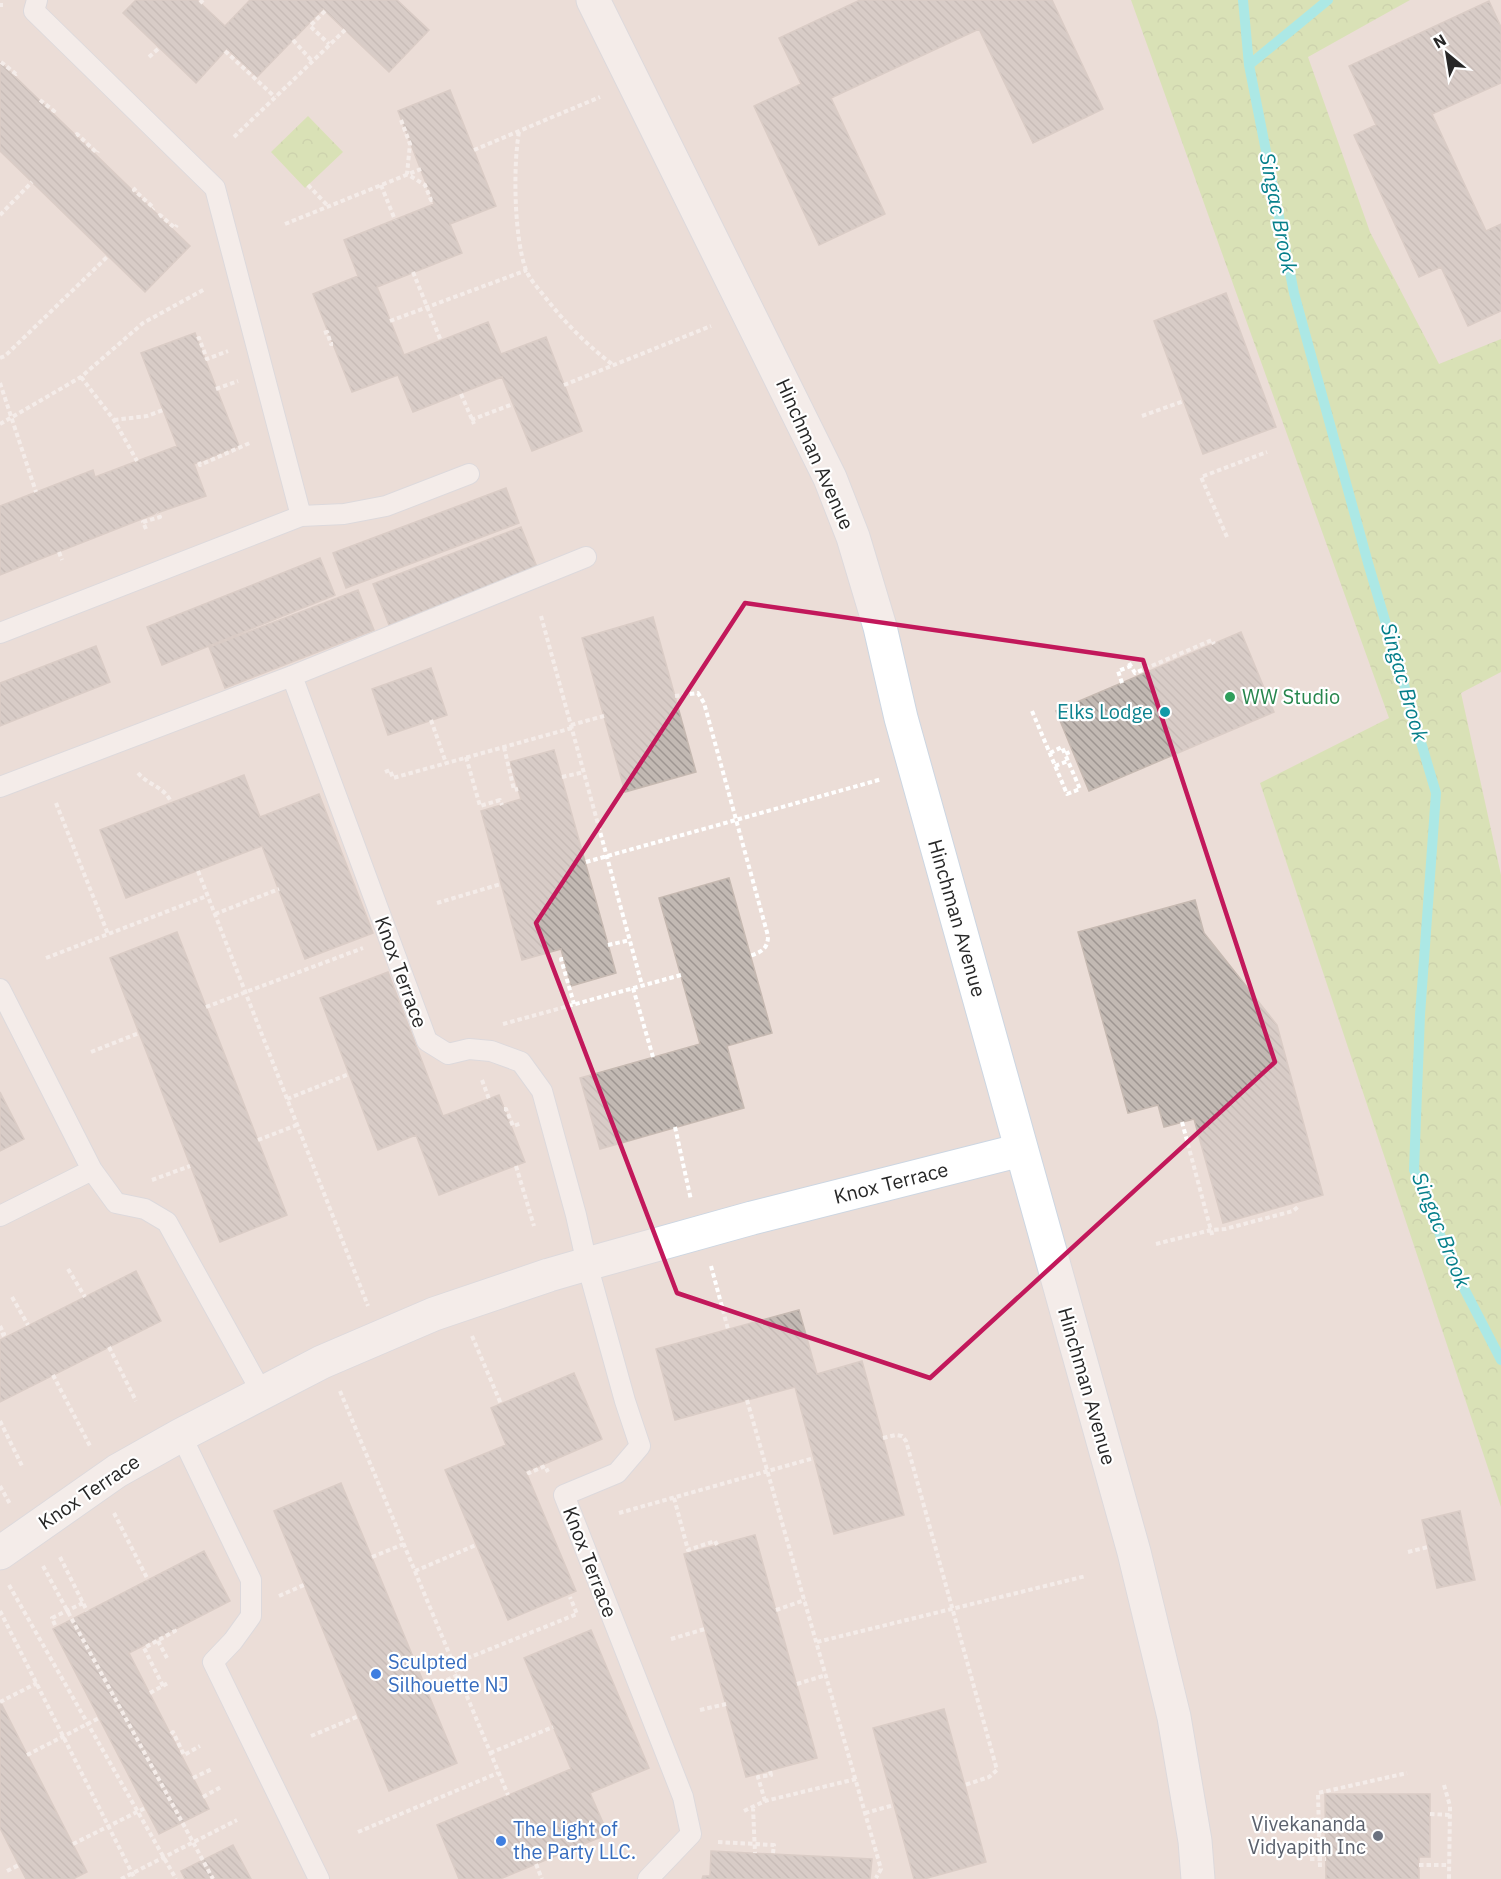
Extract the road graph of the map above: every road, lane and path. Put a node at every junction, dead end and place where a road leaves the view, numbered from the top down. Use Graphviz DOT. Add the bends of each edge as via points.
graph roads {
  1 [pos="37,0"];
  2 [pos="602,3"];
  3 [pos="325,11"];
  4 [pos="345,30"];
  5 [pos="293,40"];
  6 [pos="329,44"];
  7 [pos="159,48"];
  8 [pos="225,51"];
  9 [pos="149,57"];
  10 [pos="312,61"];
  11 [pos="1,63"];
  12 [pos="18,72"];
  13 [pos="275,97"];
  14 [pos="600,97"];
  15 [pos="40,100"];
  16 [pos="55,110"];
  17 [pos="401,120"];
  18 [pos="519,132"];
  19 [pos="76,135"];
  20 [pos="234,137"];
  21 [pos="474,150"];
  22 [pos="98,152"];
  23 [pos="421,169"];
  24 [pos="407,174"];
  25 [pos="32,182"];
  26 [pos="308,185"];
  27 [pos="381,185"];
  28 [pos="136,188"];
  29 [pos="433,200"];
  30 [pos="328,206"];
  31 [pos="153,209"];
  32 [pos="0,215"];
  33 [pos="159,216"];
  34 [pos="395,220"];
  35 [pos="285,224"];
  36 [pos="177,225"];
  37 [pos="108,256"];
  38 [pos="526,270"];
  39 [pos="413,272"];
  40 [pos="205,289"];
  41 [pos="428,307"];
  42 [pos="390,321"];
  43 [pos="711,326"];
  44 [pos="324,333"];
  45 [pos="197,339"];
  46 [pos="441,341"];
  47 [pos="333,344"];
  48 [pos="228,351"];
  49 [pos="0,358"];
  50 [pos="613,366"];
  51 [pos="81,377"];
  52 [pos="239,381"];
  53 [pos="0,383"];
  54 [pos="564,385"];
  55 [pos="216,389"];
  56 [pos="461,394"];
  57 [pos="1184,401"];
  58 [pos="513,404"];
  59 [pos="163,410"];
  60 [pos="1142,416"];
  61 [pos="11,418"];
  62 [pos="114,420"];
  63 [pos="0,424"];
  64 [pos="261,438"];
  65 [pos="1266,452"];
  66 [pos="137,461"];
  67 [pos="199,462"];
  68 [pos="469,474"];
  69 [pos="36,492"];
  70 [pos="157,513"];
  71 [pos="301,516"];
  72 [pos="146,529"];
  73 [pos="1227,537"];
  74 [pos="59,552"];
  75 [pos="586,557"];
  76 [pos="62,560"];
  77 [pos="541,616"];
  78 [pos="0,633"];
  79 [pos="1214,644"];
  80 [pos="292,676"];
  81 [pos="1122,683"];
  82 [pos="675,696"];
  83 [pos="1032,711"];
  84 [pos="604,716"];
  85 [pos="431,720"];
  86 [pos="571,726"];
  87 [pos="504,747"];
  88 [pos="1072,751"];
  89 [pos="1050,753"];
  90 [pos="1065,754"];
  91 [pos="466,757"];
  92 [pos="1068,761"];
  93 [pos="446,763"];
  94 [pos="1055,766"];
  95 [pos="385,772"];
  96 [pos="584,772"];
  97 [pos="138,773"];
  98 [pos="562,777"];
  99 [pos="882,779"];
  100 [pos="0,786"];
  101 [pos="518,789"];
  102 [pos="171,802"];
  103 [pos="56,804"];
  104 [pos="502,805"];
  105 [pos="736,820"];
  106 [pos="607,856"];
  107 [pos="586,862"];
  108 [pos="198,871"];
  109 [pos="501,884"];
  110 [pos="279,889"];
  111 [pos="207,896"];
  112 [pos="437,903"];
  113 [pos="215,914"];
  114 [pos="108,934"];
  115 [pos="630,940"];
  116 [pos="373,945"];
  117 [pos="608,945"];
  118 [pos="750,956"];
  119 [pos="46,958"];
  120 [pos="563,959"];
  121 [pos="681,975"];
  122 [pos="642,985"];
  123 [pos="633,988"];
  124 [pos="0,989"];
  125 [pos="245,993"];
  126 [pos="574,1004"];
  127 [pos="206,1007"];
  128 [pos="492,1027"];
  129 [pos="139,1033"];
  130 [pos="91,1052"];
  131 [pos="652,1057"];
  132 [pos="349,1074"];
  133 [pos="482,1080"];
  134 [pos="287,1099"];
  135 [pos="489,1099"];
  136 [pos="1182,1122"];
  137 [pos="297,1125"];
  138 [pos="675,1128"];
  139 [pos="258,1140"];
  140 [pos="1022,1150"];
  141 [pos="190,1166"];
  142 [pos="516,1166"];
  143 [pos="92,1170"];
  144 [pos="152,1180"];
  145 [pos="692,1204"];
  146 [pos="1299,1206"];
  147 [pos="0,1216"];
  148 [pos="534,1226"];
  149 [pos="1211,1230"];
  150 [pos="1213,1238"];
  151 [pos="1156,1244"];
  152 [pos="587,1264"];
  153 [pos="711,1264"];
  154 [pos="68,1269"];
  155 [pos="12,1297"];
  156 [pos="85,1297"];
  157 [pos="369,1307"];
  158 [pos="28,1325"];
  159 [pos="0,1326"];
  160 [pos="728,1329"];
  161 [pos="471,1333"];
  162 [pos="0,1336"];
  163 [pos="109,1347"];
  164 [pos="53,1375"];
  165 [pos="339,1389"];
  166 [pos="262,1393"];
  167 [pos="747,1400"];
  168 [pos="136,1401"];
  169 [pos="501,1404"];
  170 [pos="0,1421"];
  171 [pos="181,1434"];
  172 [pos="884,1438"];
  173 [pos="93,1450"];
  174 [pos="814,1458"];
  175 [pos="24,1468"];
  176 [pos="528,1470"];
  177 [pos="767,1470"];
  178 [pos="548,1473"];
  179 [pos="0,1486"];
  180 [pos="674,1497"];
  181 [pos="11,1507"];
  182 [pos="111,1509"];
  183 [pos="619,1513"];
  184 [pos="404,1544"];
  185 [pos="476,1545"];
  186 [pos="717,1545"];
  187 [pos="1428,1547"];
  188 [pos="1408,1552"];
  189 [pos="60,1557"];
  190 [pos="372,1557"];
  191 [pos="39,1558"];
  192 [pos="415,1570"];
  193 [pos="4,1572"];
  194 [pos="1086,1576"];
  195 [pos="148,1580"];
  196 [pos="304,1585"];
  197 [pos="276,1597"];
  198 [pos="570,1597"];
  199 [pos="805,1600"];
  200 [pos="83,1603"];
  201 [pos="952,1609"];
  202 [pos="776,1610"];
  203 [pos="0,1611"];
  204 [pos="87,1611"];
  205 [pos="55,1624"];
  206 [pos="705,1629"];
  207 [pos="174,1630"];
  208 [pos="671,1639"];
  209 [pos="158,1641"];
  210 [pos="816,1642"];
  211 [pos="166,1658"];
  212 [pos="453,1664"];
  213 [pos="458,1675"];
  214 [pos="826,1675"];
  215 [pos="37,1683"];
  216 [pos="797,1684"];
  217 [pos="426,1689"];
  218 [pos="150,1693"];
  219 [pos="0,1702"];
  220 [pos="726,1704"];
  221 [pos="700,1710"];
  222 [pos="359,1716"];
  223 [pos="99,1718"];
  224 [pos="553,1727"];
  225 [pos="171,1734"];
  226 [pos="63,1736"];
  227 [pos="312,1736"];
  228 [pos="200,1746"];
  229 [pos="490,1753"];
  230 [pos="27,1755"];
  231 [pos="212,1769"];
  232 [pos="770,1771"];
  233 [pos="499,1773"];
  234 [pos="1407,1773"];
  235 [pos="194,1778"];
  236 [pos="856,1779"];
  237 [pos="965,1785"];
  238 [pos="1444,1785"];
  239 [pos="221,1787"];
  240 [pos="508,1795"];
  241 [pos="203,1797"];
  242 [pos="765,1801"];
  243 [pos="894,1805"];
  244 [pos="753,1807"];
  245 [pos="145,1808"];
  246 [pos="744,1811"];
  247 [pos="865,1813"];
  248 [pos="1430,1814"];
  249 [pos="1450,1815"];
  250 [pos="237,1820"];
  251 [pos="109,1826"];
  252 [pos="358,1832"];
  253 [pos="714,1841"];
  254 [pos="73,1844"];
  255 [pos="756,1844"];
  256 [pos="754,1853"];
  257 [pos="773,1853"];
  258 [pos="1320,1858"];
  259 [pos="1310,1859"];
  260 [pos="1326,1859"];
  261 [pos="536,1864"];
  262 [pos="19,1865"];
  263 [pos="1419,1865"];
  264 [pos="1449,1865"];
  265 [pos="1320,1867"];
  266 [pos="7,1871"];
  267 [pos="132,1873"];
  268 [pos="876,1878"];
  269 [pos="121,1879"];
  270 [pos="135,1879"];
  271 [pos="175,1879"];
  272 [pos="213,1879"];
  273 [pos="319,1879"];
  274 [pos="542,1879"];
  275 [pos="648,1879"];
  276 [pos="1198,1879"];
  277 [pos="1449,1879"];
  1 -- 71 [label="lane" via="34,11 215,188"];
  2 -- 140 [label="street, Hinchman Avenue" via="825,467 849,527 880,627 901,718"];
  3 -- 6 [label="path" via="310,26"];
  4 -- 6 [label="path"];
  5 -- 10 [label="path"];
  6 -- 10 [label="path"];
  7 -- 9 [label="path"];
  8 -- 13 [label="path"];
  10 -- 13 [label="path"];
  11 -- 12 [label="path" via="15,74"];
  13 -- 20 [label="path"];
  14 -- 18 [label="path"];
  15 -- 16 [label="path"];
  17 -- 24 [label="path" via="410,144"];
  18 -- 21 [label="path"];
  18 -- 38 [label="path" via="516,180"];
  19 -- 22 [label="path"];
  23 -- 24 [label="path"];
  24 -- 27 [label="path"];
  24 -- 29 [label="path" via="425,185"];
  25 -- 32 [label="path"];
  26 -- 30 [label="path"];
  27 -- 30 [label="path"];
  27 -- 34 [label="path"];
  28 -- 31 [label="path"];
  30 -- 35 [label="path"];
  33 -- 36 [label="path" via="175,228"];
  37 -- 49 [label="path"];
  38 -- 41 [label="path"];
  38 -- 50 [label="path" via="557,313"];
  39 -- 41 [label="path"];
  40 -- 51 [label="path" via="143,323"];
  41 -- 42 [label="path"];
  41 -- 46 [label="path"];
  43 -- 50 [label="path"];
  44 -- 47 [label="path"];
  45 -- 48 [label="path" via="207,359"];
  50 -- 54 [label="path"];
  51 -- 61 [label="path"];
  51 -- 62 [label="path"];
  52 -- 55 [label="path"];
  53 -- 61 [label="path"];
  56 -- 58 [label="path" via="473,422"];
  57 -- 60 [label="path"];
  59 -- 62 [label="path"];
  61 -- 63 [label="path"];
  61 -- 69 [label="path"];
  62 -- 66 [label="path"];
  64 -- 67 [label="path" via="200,465"];
  65 -- 73 [label="path" via="1201,477"];
  68 -- 71 [label="lane" via="386,506 344,514"];
  70 -- 72 [label="path" via="160,517 143,522"];
  71 -- 78 [label="lane"];
  74 -- 76 [label="path"];
  75 -- 80 [label="lane"];
  77 -- 86 [label="path"];
  79 -- 81 [label="path" via="1212,640 1135,673 1130,664 1118,671"];
  80 -- 100 [label="lane"];
  80 -- 152 [label="lane, Knox Terrace" via="427,1041 448,1054 480,1050 521,1062 537,1084"];
  82 -- 105 [label="path" via="698,693 702,697"];
  83 -- 89 [label="path"];
  84 -- 86 [label="path"];
  85 -- 93 [label="path"];
  86 -- 87 [label="path"];
  86 -- 96 [label="path"];
  87 -- 91 [label="path"];
  87 -- 101 [label="path" via="514,790"];
  88 -- 90 [label="path"];
  89 -- 90 [label="path" via="1062,747"];
  89 -- 94 [label="path"];
  90 -- 92 [label="path"];
  91 -- 93 [label="path"];
  91 -- 104 [label="path" via="480,806 500,800"];
  92 -- 94 [label="path"];
  92 -- 94 [label="path" via="1080,789 1074,792 1067,794"];
  93 -- 95 [label="path" via="393,778 390,770"];
  96 -- 98 [label="path"];
  96 -- 106 [label="path"];
  97 -- 102 [label="path" via="162,788"];
  99 -- 105 [label="path"];
  103 -- 114 [label="path"];
  105 -- 106 [label="path"];
  105 -- 118 [label="path" via="768,936 761,952"];
  106 -- 107 [label="path"];
  106 -- 115 [label="path"];
  108 -- 111 [label="path"];
  109 -- 112 [label="path"];
  110 -- 113 [label="path"];
  111 -- 113 [label="path"];
  111 -- 114 [label="path"];
  113 -- 125 [label="path"];
  114 -- 119 [label="path"];
  115 -- 117 [label="path"];
  115 -- 122 [label="path"];
  116 -- 125 [label="path"];
  120 -- 126 [label="path"];
  121 -- 122 [label="path"];
  122 -- 123 [label="path"];
  123 -- 126 [label="path"];
  123 -- 131 [label="path"];
  124 -- 143 [label="lane"];
  125 -- 127 [label="path"];
  125 -- 134 [label="path"];
  126 -- 128 [label="path"];
  129 -- 130 [label="path"];
  132 -- 134 [label="path"];
  133 -- 135 [label="path"];
  134 -- 137 [label="path"];
  136 -- 149 [label="path"];
  137 -- 139 [label="path"];
  137 -- 157 [label="path"];
  138 -- 145 [label="path"];
  140 -- 152 [label="street, Knox Terrace"];
  140 -- 276 [label="street, Hinchman Avenue" via="1161,1662 1196,1841"];
  141 -- 144 [label="path"];
  142 -- 148 [label="path"];
  143 -- 147 [label="lane"];
  143 -- 166 [label="lane" via="116,1203 145,1209 167,1222"];
  146 -- 149 [label="path" via="1293,1211"];
  149 -- 150 [label="path"];
  149 -- 151 [label="path"];
  152 -- 166 [label="street, Knox Terrace" via="434,1314 321,1362"];
  152 -- 275 [label="lane, Knox Terrace" via="640,1446 617,1473 564,1495 683,1797 691,1834"];
  153 -- 160 [label="path"];
  154 -- 156 [label="path"];
  155 -- 158 [label="path"];
  159 -- 162 [label="path" via="4,1334"];
  161 -- 169 [label="path"];
  163 -- 168 [label="path"];
  164 -- 173 [label="path"];
  165 -- 184 [label="path"];
  166 -- 171 [label="street, Knox Terrace"];
  167 -- 177 [label="path"];
  170 -- 175 [label="path"];
  171 -- 193 [label="street, Knox Terrace" via="117,1471"];
  171 -- 273 [label="lane" via="251,1580 252,1616 213,1662"];
  172 -- 201 [label="path" via="896,1435 906,1441"];
  174 -- 177 [label="path"];
  176 -- 178 [label="path" via="529,1473 545,1466"];
  177 -- 180 [label="path"];
  177 -- 199 [label="path"];
  179 -- 181 [label="path"];
  180 -- 183 [label="path"];
  180 -- 186 [label="path" via="688,1550 715,1541"];
  182 -- 195 [label="path"];
  184 -- 190 [label="path"];
  184 -- 192 [label="path"];
  185 -- 192 [label="path"];
  187 -- 188 [label="path"];
  189 -- 200 [label="path"];
  191 -- 272 [label="path"];
  192 -- 212 [label="path"];
  193 -- 271 [label="path"];
  194 -- 201 [label="path"];
  196 -- 197 [label="path"];
  198 -- 212 [label="path" via="577,1614"];
  199 -- 202 [label="path"];
  199 -- 210 [label="path"];
  200 -- 204 [label="path"];
  200 -- 205 [label="path" via="52,1618"];
  201 -- 210 [label="path"];
  201 -- 237 [label="path" via="997,1770"];
  203 -- 215 [label="path"];
  206 -- 208 [label="path"];
  207 -- 209 [label="path"];
  209 -- 211 [label="path"];
  209 -- 218 [label="path" via="144,1648 166,1685"];
  210 -- 214 [label="path"];
  212 -- 213 [label="path"];
  213 -- 217 [label="path"];
  213 -- 229 [label="path"];
  214 -- 216 [label="path"];
  214 -- 236 [label="path"];
  215 -- 219 [label="path"];
  215 -- 226 [label="path"];
  220 -- 221 [label="path"];
  222 -- 227 [label="path"];
  223 -- 226 [label="path"];
  224 -- 229 [label="path"];
  225 -- 228 [label="path" via="184,1755"];
  226 -- 230 [label="path"];
  226 -- 251 [label="path"];
  229 -- 233 [label="path"];
  231 -- 235 [label="path"];
  232 -- 242 [label="path" via="771,1775 759,1778"];
  233 -- 240 [label="path"];
  233 -- 252 [label="path"];
  234 -- 258 [label="path" via="1318,1793"];
  236 -- 242 [label="path"];
  236 -- 247 [label="path"];
  238 -- 249 [label="path"];
  239 -- 241 [label="path"];
  242 -- 244 [label="path"];
  243 -- 247 [label="path"];
  244 -- 246 [label="path"];
  244 -- 255 [label="path"];
  245 -- 251 [label="path"];
  247 -- 268 [label="path" via="881,1869"];
  248 -- 249 [label="path"];
  249 -- 264 [label="path"];
  250 -- 267 [label="path"];
  251 -- 254 [label="path"];
  251 -- 267 [label="path"];
  253 -- 255 [label="path"];
  255 -- 256 [label="path"];
  255 -- 257 [label="path" via="774,1845"];
  258 -- 259 [label="path"];
  258 -- 260 [label="path"];
  258 -- 265 [label="path"];
  261 -- 274 [label="path"];
  262 -- 266 [label="path"];
  263 -- 264 [label="path"];
  264 -- 277 [label="path"];
  267 -- 269 [label="path"];
  267 -- 270 [label="path"];
}
